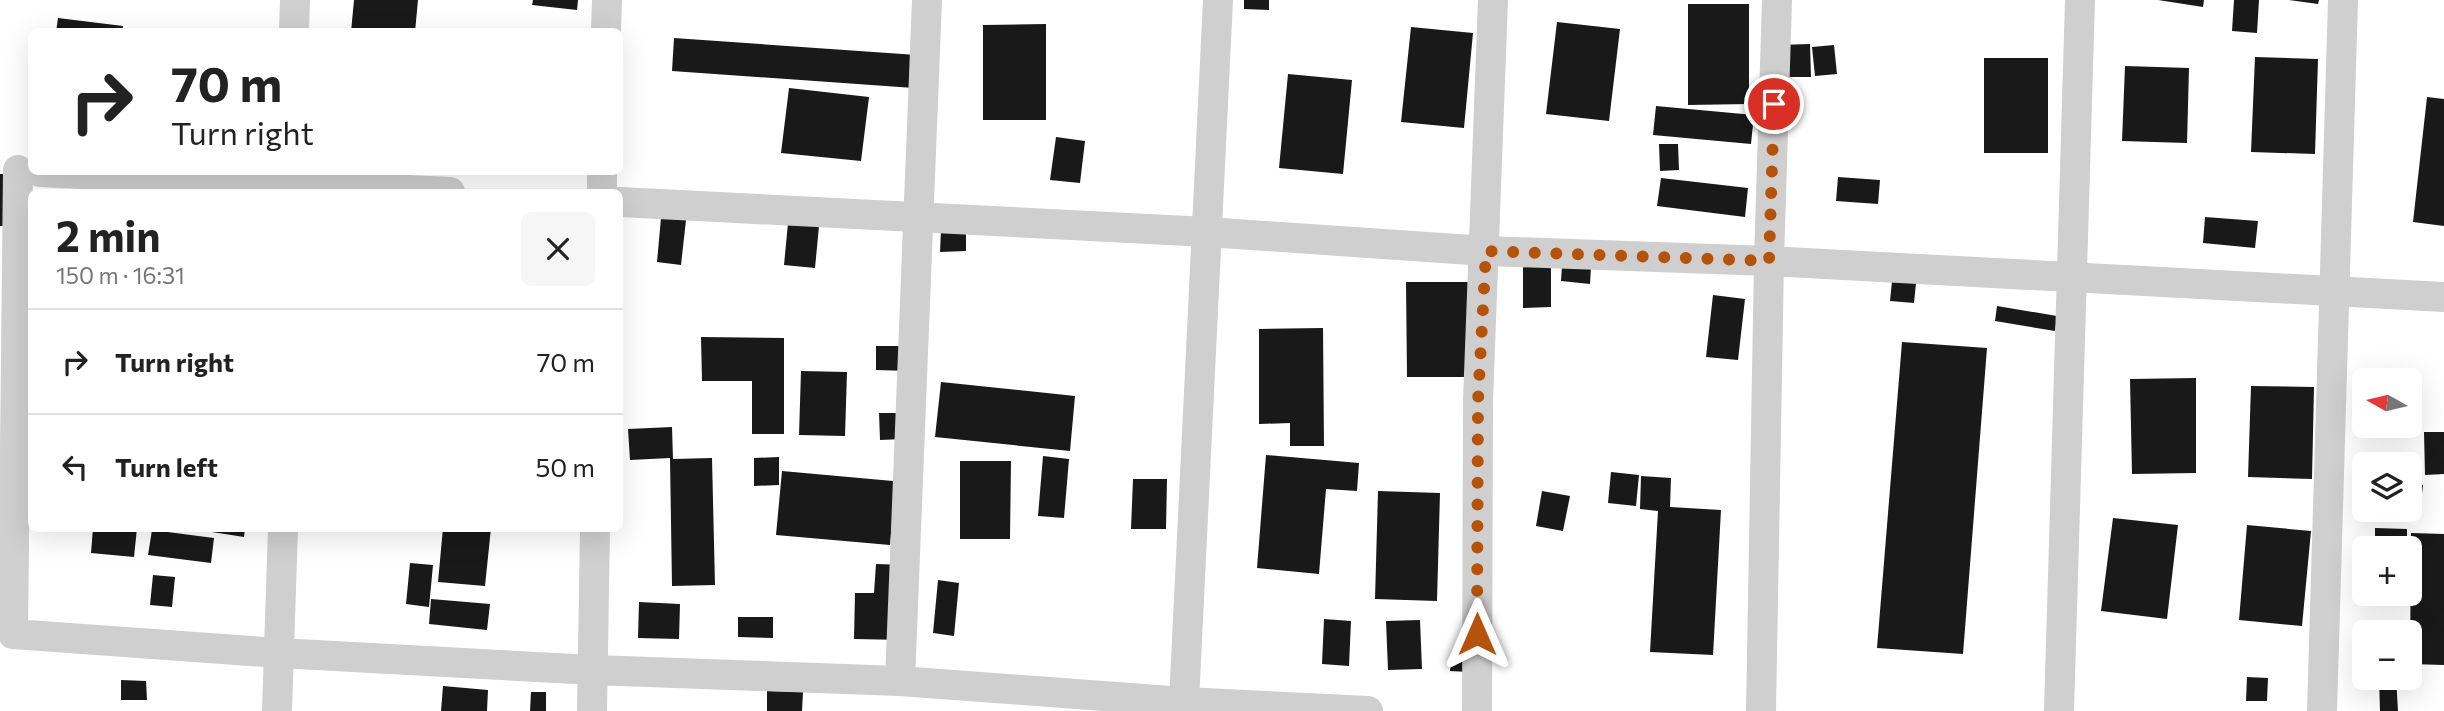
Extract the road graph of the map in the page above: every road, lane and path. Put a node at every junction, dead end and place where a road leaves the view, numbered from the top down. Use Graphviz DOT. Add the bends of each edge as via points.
graph roads {
  1 [pos="295,0"];
  2 [pos="607,0"];
  3 [pos="927,0"];
  4 [pos="1218,0"];
  5 [pos="1493,0"];
  6 [pos="1777,0"];
  7 [pos="2080,0"];
  8 [pos="2343,0"];
  9 [pos="294,28"];
  10 [pos="606,28"];
  11 [pos="23,171"];
  12 [pos="113,175"];
  13 [pos="292,183"];
  14 [pos="397,189"];
  15 [pos="623,202"];
  16 [pos="918,217"];
  17 [pos="1207,232"];
  18 [pos="1486,251"];
  19 [pos="1769,261"];
  20 [pos="2071,278"];
  21 [pos="2333,290"];
  22 [pos="2444,297"];
  23 [pos="283,532"];
  24 [pos="595,532"];
  25 [pos="279,653"];
  26 [pos="593,670"];
  27 [pos="900,681"];
  28 [pos="1184,702"];
  29 [pos="277,711"];
  30 [pos="592,711"];
  31 [pos="1368,711"];
  32 [pos="1476,711"];
  33 [pos="1761,711"];
  34 [pos="2059,711"];
  35 [pos="2322,711"];
  1 -- 9 [label="street"];
  2 -- 10 [label="street"];
  3 -- 16 [label="street"];
  4 -- 17 [label="street"];
  5 -- 18 [label="street"];
  6 -- 19 [label="street"];
  7 -- 20 [label="street"];
  8 -- 21 [label="street"];
  11 -- 25 [label="street" via="13,634"];
  12 -- 13 [label="street"];
  13 -- 14 [label="street"];
  15 -- 16 [label="street"];
  16 -- 17 [label="street"];
  16 -- 27 [label="street"];
  17 -- 18 [label="street"];
  17 -- 28 [label="street"];
  18 -- 19 [label="street"];
  18 -- 32 [label="street" via="1478,401"];
  19 -- 20 [label="street"];
  19 -- 33 [label="street"];
  20 -- 21 [label="street"];
  20 -- 34 [label="street"];
  21 -- 22 [label="street"];
  21 -- 35 [label="street"];
  23 -- 25 [label="street"];
  24 -- 26 [label="street"];
  25 -- 26 [label="street"];
  25 -- 29 [label="street"];
  26 -- 27 [label="street"];
  26 -- 30 [label="street"];
  27 -- 28 [label="street"];
  28 -- 31 [label="street"];
}
